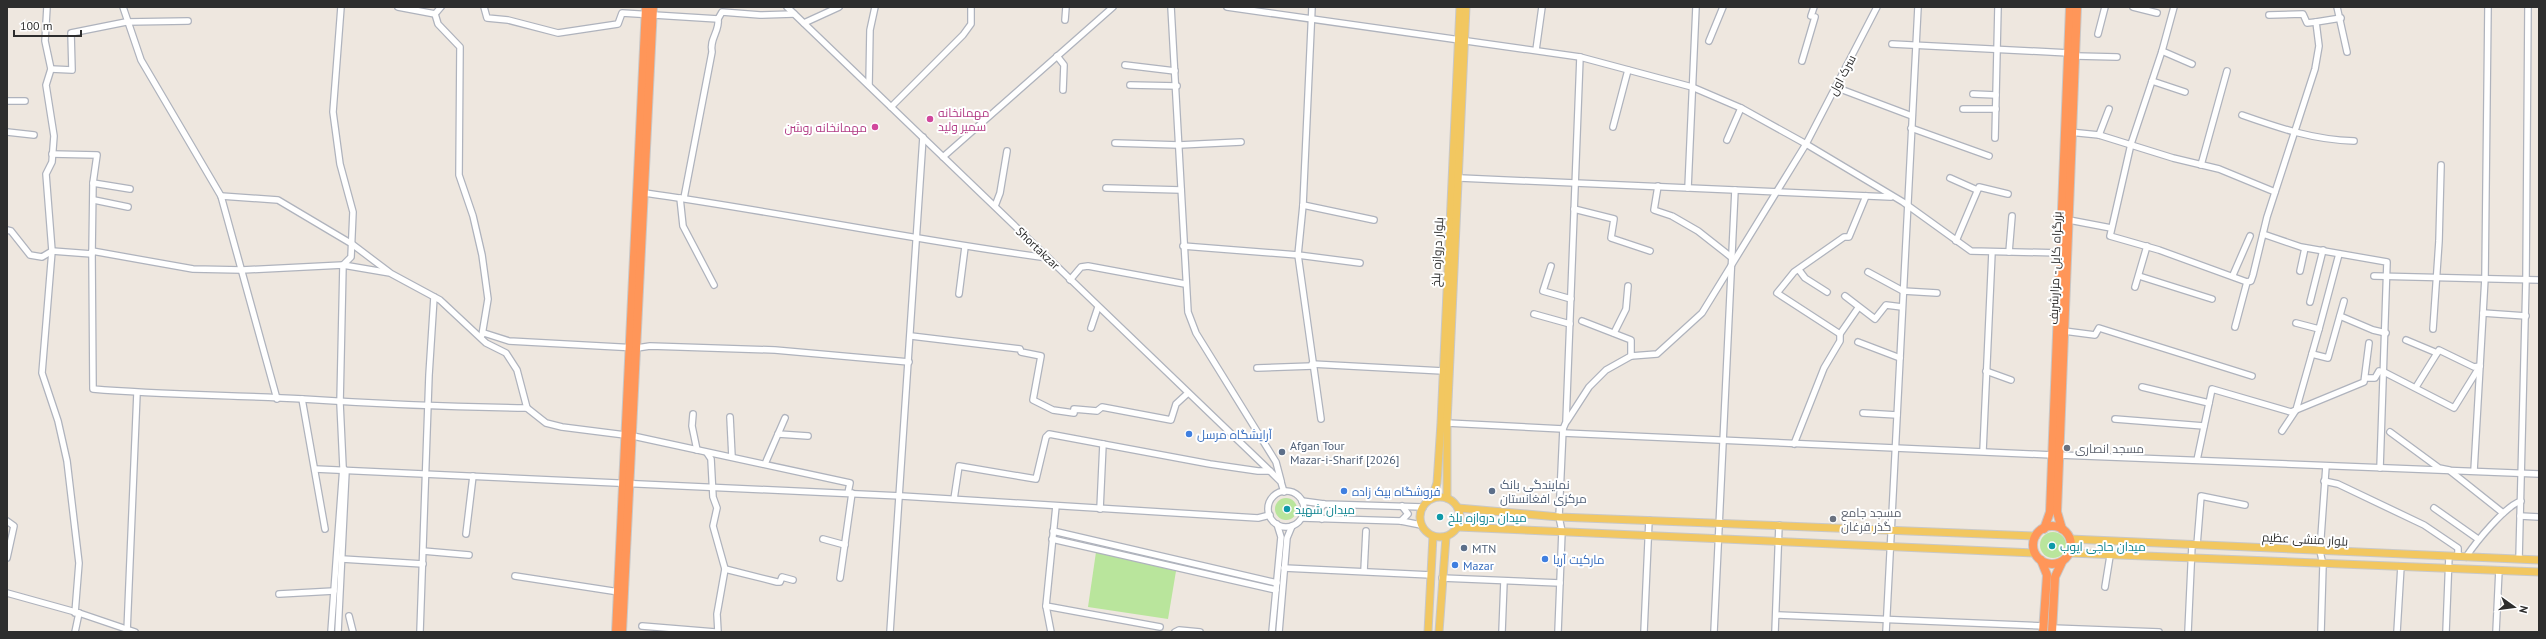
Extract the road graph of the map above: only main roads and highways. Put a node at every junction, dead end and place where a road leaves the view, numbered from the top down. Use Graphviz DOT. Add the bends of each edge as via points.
graph roads {
  1 [pos="646,7"];
  2 [pos="653,7"];
  3 [pos="1460,7"];
  4 [pos="1466,7"];
  5 [pos="2070,7"];
  6 [pos="2077,7"];
  7 [pos="649,16"];
  8 [pos="1462,40"];
  9 [pos="2072,54"];
  10 [pos="2069,132"];
  11 [pos="633,348"];
  12 [pos="2056,455"];
  13 [pos="627,484"];
  14 [pos="1432,498"];
  15 [pos="1448,498"];
  16 [pos="1458,508"];
  17 [pos="1458,527"];
  18 [pos="2044,528"];
  19 [pos="2062,529"];
  20 [pos="1433,536"];
  21 [pos="2036,536"];
  22 [pos="1446,537"];
  23 [pos="2070,539"];
  24 [pos="2035,553"];
  25 [pos="2070,554"];
  26 [pos="2041,560"];
  27 [pos="2539,560"];
  28 [pos="2062,562"];
  29 [pos="2539,572"];
  30 [pos="2048,630"];
  31 [pos="616,632"];
  32 [pos="622,632"];
  33 [pos="1428,632"];
  34 [pos="1440,632"];
  1 -- 7 [label="highway"];
  2 -- 7 [label="highway"];
  3 -- 8 [label="main road, بلوار دروازه بلخ"];
  4 -- 8 [label="main road, بلوار دروازه بلخ"];
  5 -- 9 [label="highway, بزرگراه کابل - مزارشریف"];
  6 -- 9 [label="highway, بزرگراه کابل - مزارشریف"];
  7 -- 11 [label="highway"];
  7 -- 11 [label="highway" via="645,193"];
  8 -- 14 [label="main road, بلوار دروازه بلخ" via="1437,483"];
  8 -- 15 [label="main road, بلوار دروازه بلخ" via="1460,178 1447,423"];
  9 -- 10 [label="highway, بزرگراه کابل - مزارشریف"];
  10 -- 12 [label="highway, بزرگراه کابل - مزارشریف" via="2061,253"];
  10 -- 12 [label="highway, بزرگراه کابل - مزارشریف" via="2069,220"];
  11 -- 13 [label="highway"];
  12 -- 18 [label="highway, بزرگراه کابل - مزارشریف" via="2050,512"];
  12 -- 19 [label="highway, بزرگراه کابل - مزارشریف" via="2057,512"];
  13 -- 31 [label="highway"];
  13 -- 32 [label="highway"];
  14 -- 15 [label="main road"];
  14 -- 20 [label="main road" via="1420,512 1421,525"];
  15 -- 16 [label="main road"];
  16 -- 17 [label="main road"];
  16 -- 21 [label="main road" via="1559,516"];
  17 -- 22 [label="main road"];
  17 -- 24 [label="main road"];
  18 -- 19 [label="highway"];
  18 -- 21 [label="highway"];
  19 -- 23 [label="highway"];
  20 -- 22 [label="main road"];
  20 -- 33 [label="main road"];
  21 -- 24 [label="highway"];
  22 -- 34 [label="main road"];
  23 -- 25 [label="highway"];
  23 -- 27 [label="main road, بلوار منشی عظیم"];
  24 -- 26 [label="highway"];
  25 -- 28 [label="highway"];
  25 -- 29 [label="main road, بلوار منشی عظیم"];
  26 -- 28 [label="highway" via="2051,564"];
  26 -- 30 [label="highway" via="2047,575"];
  28 -- 30 [label="highway" via="2055,577"];
}
